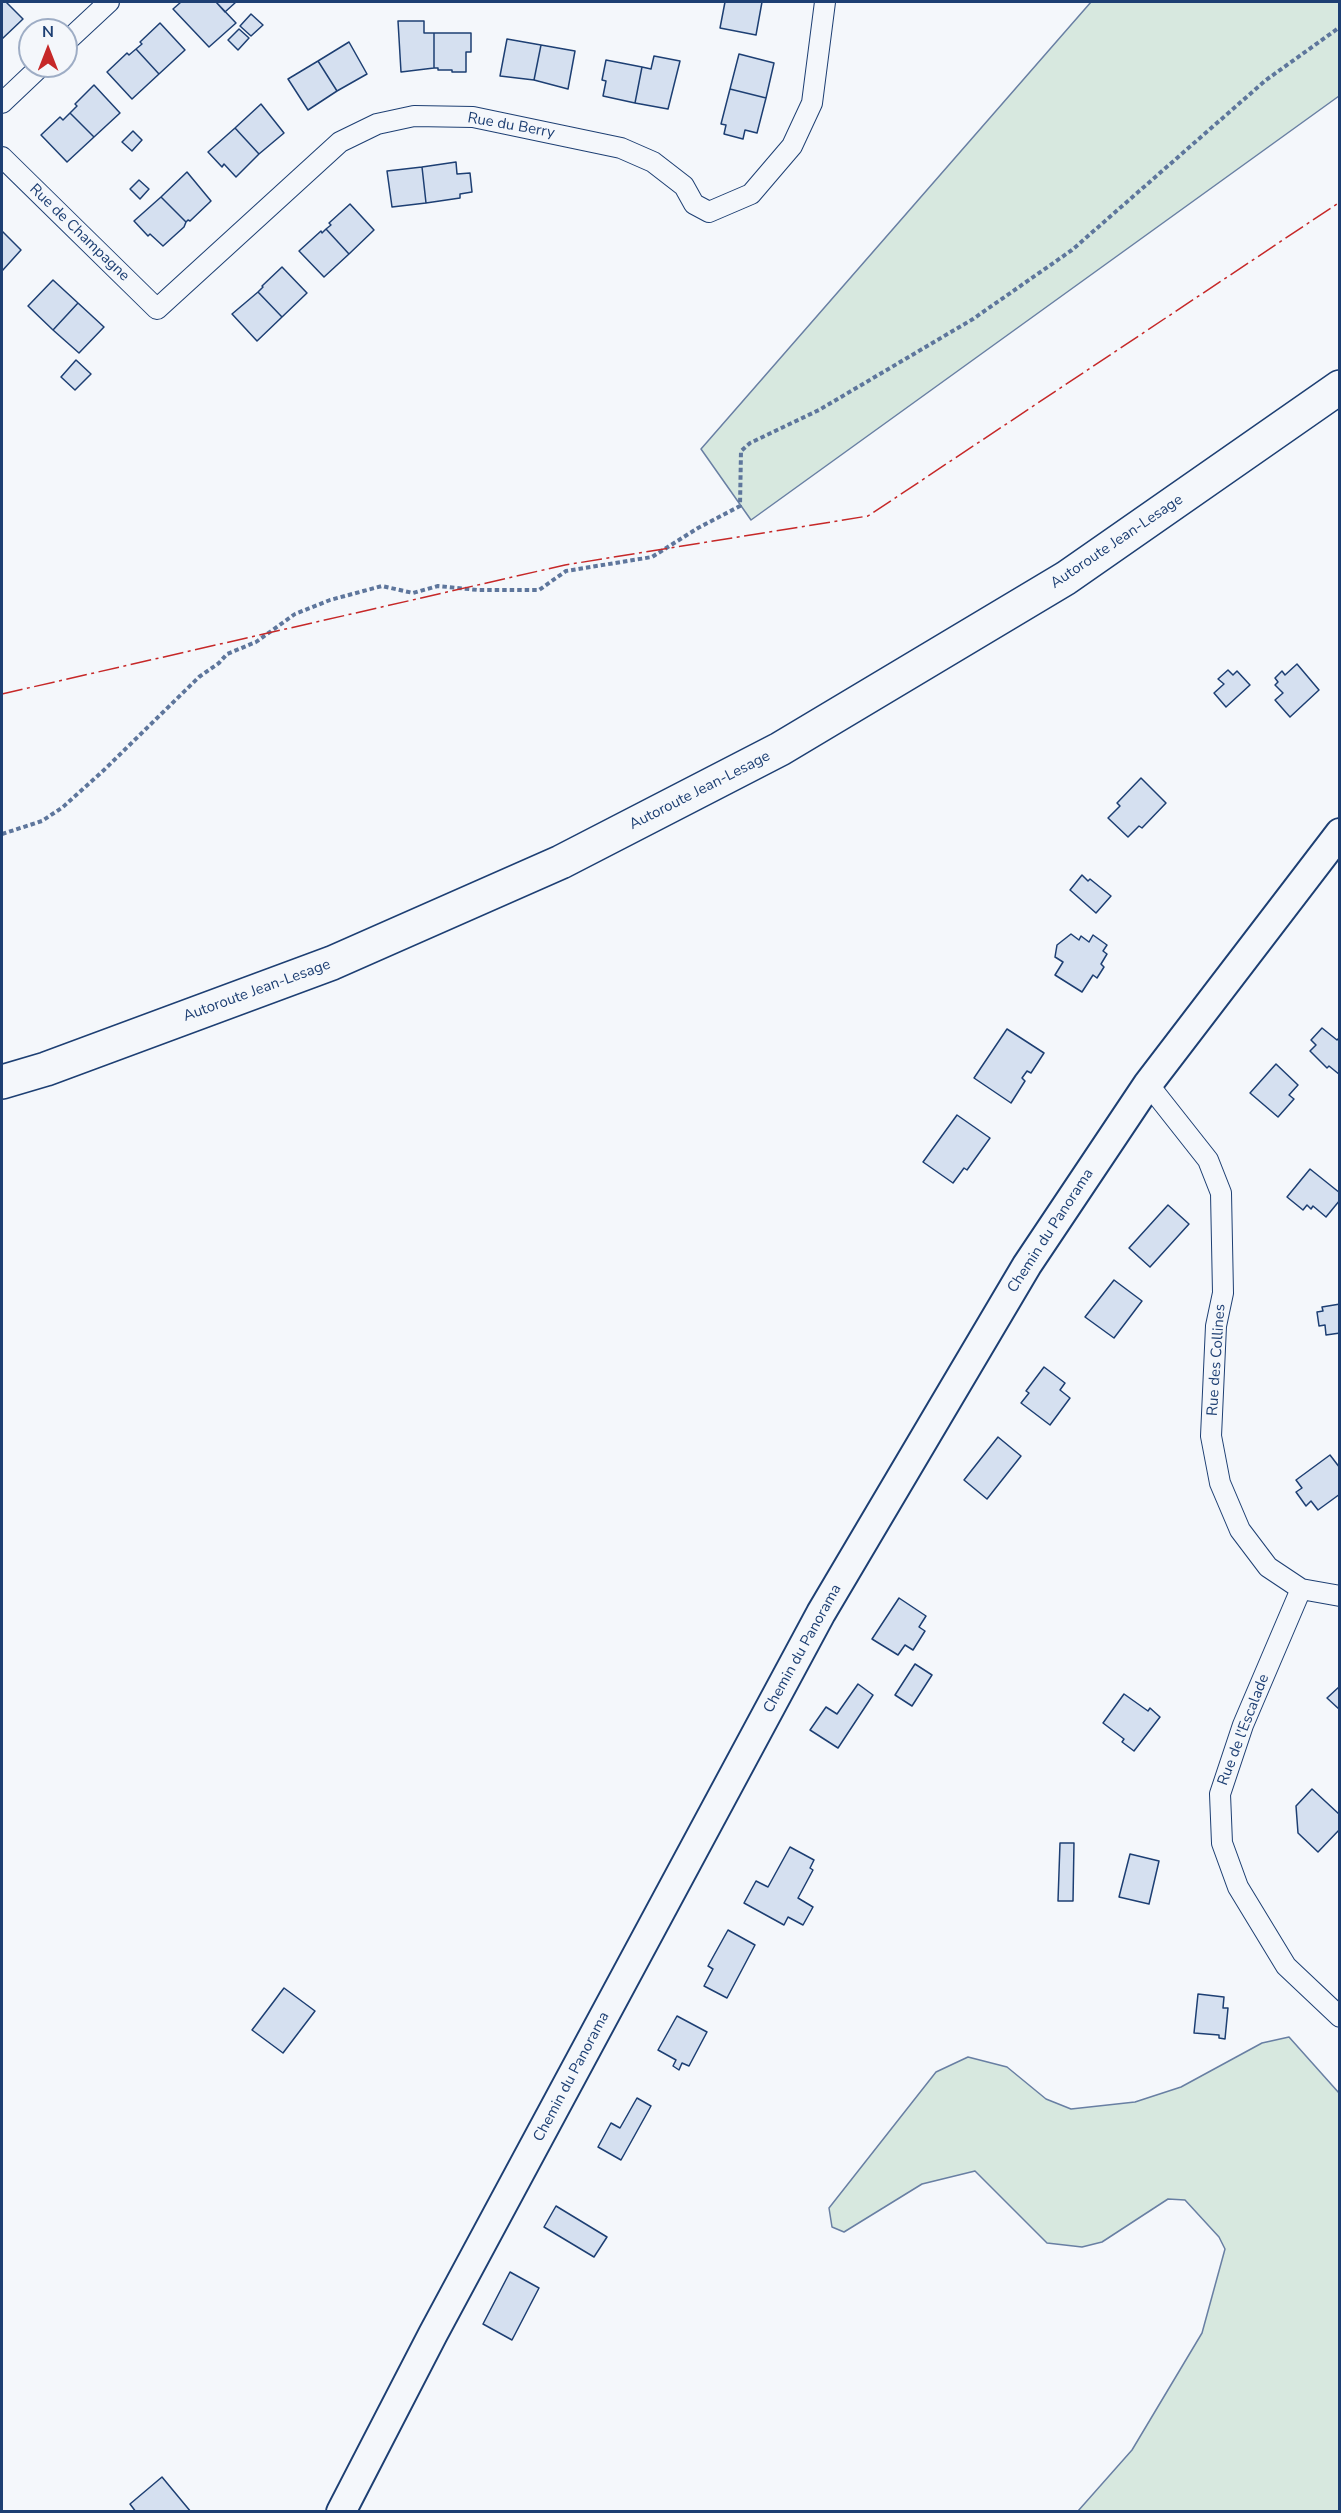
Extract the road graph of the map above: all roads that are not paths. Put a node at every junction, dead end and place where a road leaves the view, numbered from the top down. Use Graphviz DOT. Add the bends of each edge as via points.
graph roads {
  1 [pos="110,2"];
  2 [pos="825,2"];
  3 [pos="78,31"];
  4 [pos="28,78"];
  5 [pos="2,103"];
  6 [pos="2,157"];
  7 [pos="158,309"];
  8 [pos="1340,387"];
  9 [pos="1340,833"];
  10 [pos="2,1082"];
  11 [pos="1148,1084"];
  12 [pos="1301,1589"];
  13 [pos="1340,1596"];
  14 [pos="1340,2017"];
  15 [pos="341,2511"];
  1 -- 3 [label="street"];
  2 -- 7 [label="street, Rue du Berry" via="812,103 792,146 751,194 709,212 694,204 684,186 653,162 621,148 473,117 414,116 377,124 340,142"];
  4 -- 5 [label="street"];
  6 -- 7 [label="street, Rue de Champagne"];
  8 -- 10 [label="highway, Autoroute Jean-Lesage" via="1066,578 780,749 561,862 332,963"];
  9 -- 11 [label="street, Chemin du Panorama"];
  11 -- 12 [label="street, Rue des Collines" via="1208,1160 1221,1193 1223,1293 1216,1326 1211,1436 1220,1483 1247,1540 1269,1567"];
  11 -- 15 [label="street, Chemin du Panorama" via="1027,1265 821,1613"];
  12 -- 13 [label="street, Rue des Collines"];
  12 -- 14 [label="street, Rue de l'Escalade" via="1243,1725 1220,1794 1222,1843 1238,1887 1286,1966"];
}
